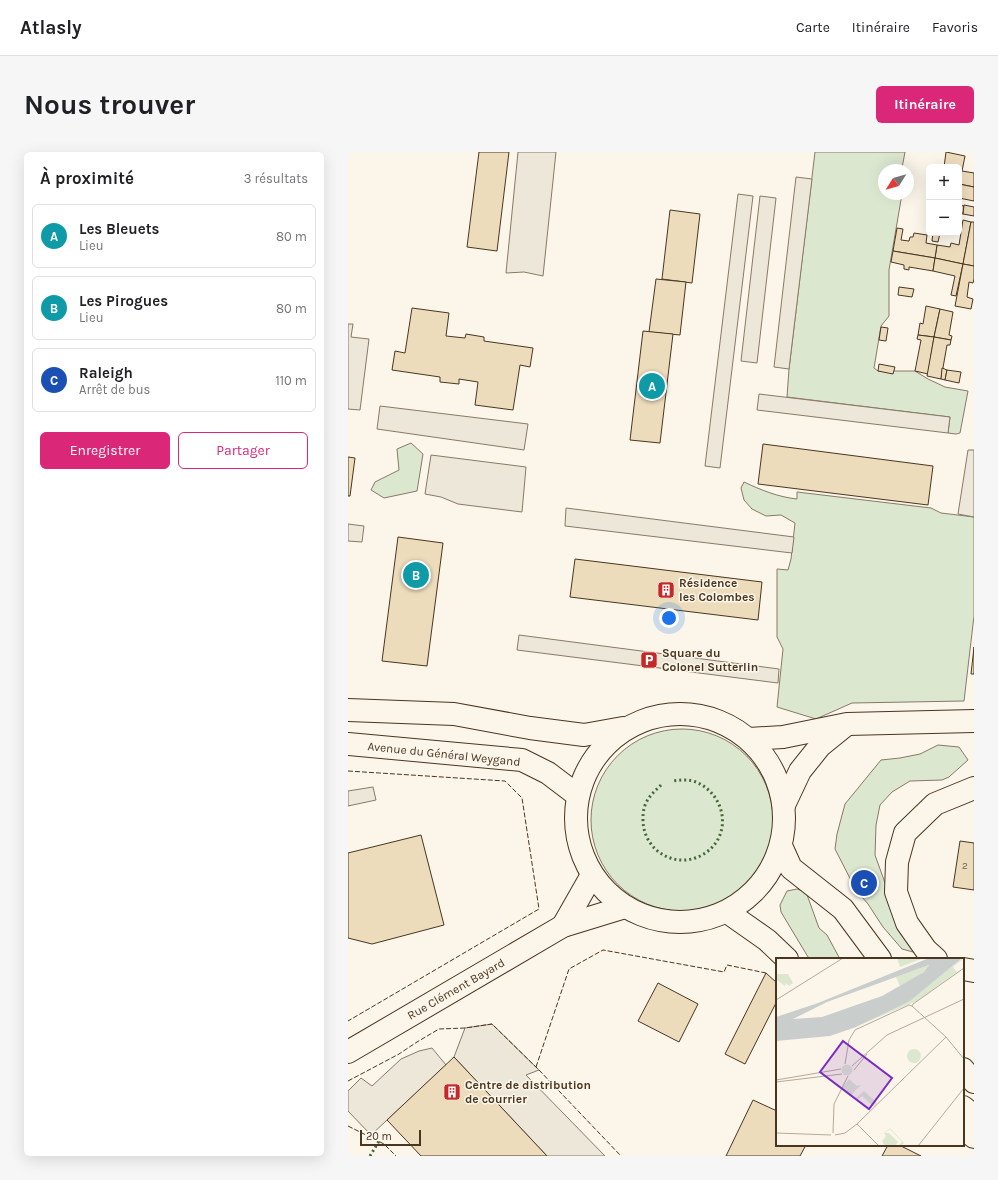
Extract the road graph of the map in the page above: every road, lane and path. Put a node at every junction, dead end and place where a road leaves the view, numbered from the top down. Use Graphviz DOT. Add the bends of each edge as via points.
graph roads {
  1 [pos="348,710"];
  2 [pos="974,721"];
  3 [pos="847,724"];
  4 [pos="626,727"];
  5 [pos="749,739"];
  6 [pos="348,744"];
  7 [pos="974,788"];
  8 [pos="577,795"];
  9 [pos="784,804"];
  10 [pos="782,848"];
  11 [pos="592,875"];
  12 [pos="625,907"];
  13 [pos="730,914"];
  14 [pos="563,926"];
  15 [pos="786,958"];
  16 [pos="879,958"];
  17 [pos="935,958"];
  18 [pos="964,969"];
  19 [pos="974,971"];
  20 [pos="348,1052"];
  21 [pos="964,1070"];
  22 [pos="974,1082"];
  23 [pos="964,1107"];
  24 [pos="974,1116"];
  25 [pos="964,1128"];
  26 [pos="974,1138"];
  1 -- 4 [label="main road" via="454,714 584,735"];
  2 -- 3 [label="main road"];
  3 -- 5 [label="main road" via="783,737"];
  3 -- 9 [label="main road" via="820,746 800,771"];
  4 -- 5 [label="main road" via="643,719 671,713 699,715 725,724"];
  4 -- 8 [label="main road" via="604,745 587,768"];
  5 -- 9 [label="main road" via="772,769"];
  6 -- 8 [label="main road, Avenue du Général Weygand" via="522,760 548,773"];
  7 -- 17 [label="main road" via="935,804 910,828 905,833 897,862 896,892 907,923"];
  8 -- 11 [label="main road" via="577,837"];
  9 -- 10 [label="main road"];
  10 -- 13 [label="main road" via="769,873"];
  10 -- 16 [label="main road" via="791,868 843,909"];
  11 -- 12 [label="main road" via="612,898"];
  11 -- 14 [label="main road"];
  12 -- 13 [label="main road" via="654,919 685,922"];
  12 -- 14 [label="main road, Rue Clément Bayard"];
  13 -- 15 [label="main road" via="767,940"];
  14 -- 20 [label="main road, Rue Clément Bayard"];
  18 -- 19 [label="main road"];
  21 -- 22 [label="main road"];
  23 -- 24 [label="main road"];
  25 -- 26 [label="main road"];
}
